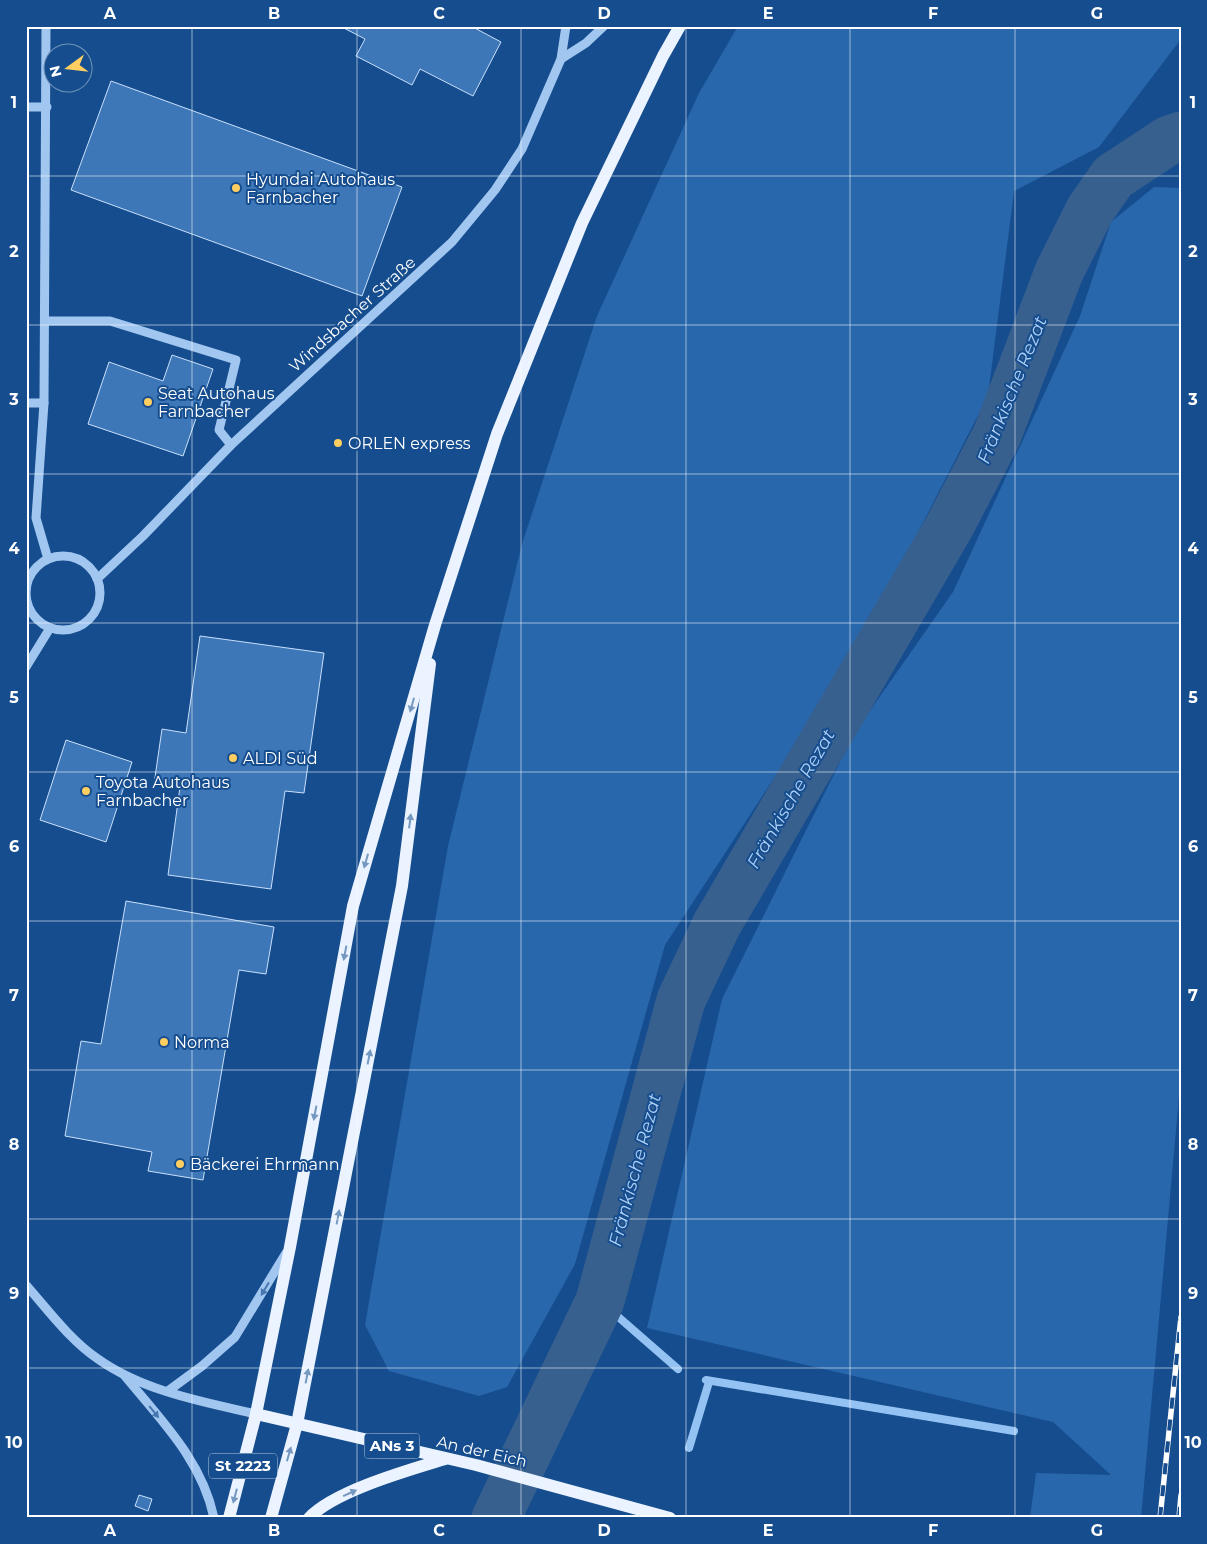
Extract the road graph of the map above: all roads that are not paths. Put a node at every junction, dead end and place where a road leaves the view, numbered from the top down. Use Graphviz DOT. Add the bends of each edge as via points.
graph roads {
  1 [pos="46,26"];
  2 [pos="566,26"];
  3 [pos="604,26"];
  4 [pos="680,26"];
  5 [pos="561,59"];
  6 [pos="26,107"];
  7 [pos="47,107"];
  8 [pos="45,321"];
  9 [pos="26,403"];
  10 [pos="44,403"];
  11 [pos="231,445"];
  12 [pos="48,559"];
  13 [pos="97,580"];
  14 [pos="436,625"];
  15 [pos="50,628"];
  16 [pos="26,667"];
  17 [pos="290,1247"];
  18 [pos="26,1285"];
  19 [pos="124,1374"];
  20 [pos="168,1391"];
  21 [pos="256,1414"];
  22 [pos="298,1424"];
  23 [pos="445,1459"];
  24 [pos="642,1513"];
  25 [pos="214,1518"];
  26 [pos="229,1518"];
  27 [pos="271,1518"];
  28 [pos="309,1518"];
  29 [pos="670,1518"];
  1 -- 7 [label="street"];
  2 -- 5 [label="street, Windsbacher Straße"];
  3 -- 5 [label="street" via="586,43"];
  4 -- 14 [label="main road, St 2223" via="582,223 497,434"];
  5 -- 11 [label="street, Windsbacher Straße" via="522,149 495,190 452,242"];
  6 -- 7 [label="street"];
  7 -- 8 [label="street"];
  8 -- 10 [label="street"];
  8 -- 11 [label="street" via="110,321 236,360 219,430"];
  9 -- 10 [label="street"];
  10 -- 12 [label="street" via="36,518"];
  11 -- 13 [label="street, Windsbacher Straße"];
  12 -- 13 [label="street" via="71,557 91,570"];
  12 -- 15 [label="street" via="30,576 26,601 35,617"];
  13 -- 15 [label="street" via="98,604 85,623 74,629"];
  14 -- 17 [label="main road, St 2223, one-way" via="354,906"];
  22 -- 14 [label="main road, St 2223, one-way" via="402,886"];
  15 -- 16 [label="street"];
  17 -- 20 [label="street, one-way" via="235,1337"];
  17 -- 21 [label="main road, St 2223"];
  18 -- 19 [label="street" via="68,1333 96,1358"];
  19 -- 20 [label="street"];
  19 -- 25 [label="street, one-way" via="190,1456 209,1494"];
  20 -- 21 [label="street"];
  21 -- 22 [label="main road, An der Eich / ANs 3"];
  21 -- 26 [label="main road, St 2223, one-way"];
  22 -- 23 [label="main road, An der Eich / ANs 3"];
  27 -- 22 [label="main road, St 2223, one-way"];
  23 -- 24 [label="main road, An der Eich / ANs 3" via="551,1484"];
  28 -- 23 [label="main road, one-way" via="330,1502 389,1476"];
  24 -- 29 [label="main road, An der Eich / ANs 3"];
}
